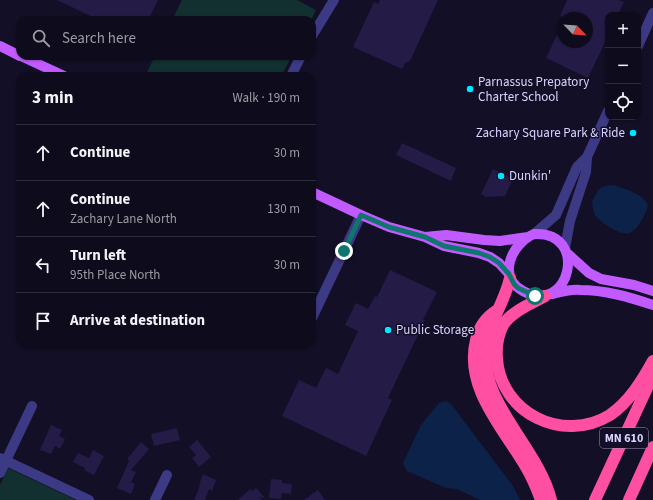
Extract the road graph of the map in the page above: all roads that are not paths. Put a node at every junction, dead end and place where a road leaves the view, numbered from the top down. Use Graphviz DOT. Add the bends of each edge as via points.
graph roads {
  1 [pos="334,0"];
  2 [pos="653,13"];
  3 [pos="316,29"];
  4 [pos="641,39"];
  5 [pos="0,46"];
  6 [pos="16,54"];
  7 [pos="29,60"];
  8 [pos="299,60"];
  9 [pos="55,72"];
  10 [pos="293,72"];
  11 [pos="605,118"];
  12 [pos="587,157"];
  13 [pos="316,194"];
  14 [pos="361,215"];
  15 [pos="532,235"];
  16 [pos="425,237"];
  17 [pos="567,251"];
  18 [pos="510,276"];
  19 [pos="653,291"];
  20 [pos="548,295"];
  21 [pos="653,305"];
  22 [pos="499,309"];
  23 [pos="316,310"];
  24 [pos="653,361"];
  25 [pos="653,375"];
  26 [pos="32,406"];
  27 [pos="653,447"];
  28 [pos="3,459"];
  29 [pos="0,473"];
  30 [pos="167,475"];
  31 [pos="89,500"];
  32 [pos="155,500"];
  33 [pos="541,500"];
  34 [pos="551,500"];
  35 [pos="595,500"];
  36 [pos="629,500"];
  1 -- 3 [label="street"];
  2 -- 4 [label="street"];
  5 -- 6 [label="main road"];
  7 -- 9 [label="main road"];
  8 -- 10 [label="street"];
  11 -- 12 [label="street"];
  12 -- 15 [label="street" via="577,167 556,215"];
  12 -- 17 [label="street" via="586,172 570,221"];
  13 -- 14 [label="main road"];
  14 -- 16 [label="main road" via="389,227"];
  14 -- 23 [label="street"];
  15 -- 16 [label="main road" via="500,240 446,235"];
  15 -- 17 [label="main road" via="553,238"];
  15 -- 18 [label="main road" via="521,242 512,256"];
  16 -- 18 [label="main road" via="444,246 490,257"];
  17 -- 19 [label="main road" via="589,272 601,279"];
  17 -- 20 [label="main road" via="569,262 566,277 558,290"];
  18 -- 20 [label="main road" via="518,288 526,293 535,296"];
  18 -- 22 [label="highway"];
  20 -- 21 [label="main road" via="570,290 588,290"];
  20 -- 24 [label="highway" via="510,317 504,325 497,345 497,364 504,386 513,400 532,416 541,421 567,426 585,426 603,419 626,401"];
  22 -- 33 [label="highway" via="481,325 474,352 476,374 486,402 526,467"];
  22 -- 34 [label="highway" via="486,343 485,362 489,384 537,465"];
  25 -- 35 [label="highway, MN 610"];
  26 -- 28 [label="street"];
  27 -- 36 [label="highway, MN 610"];
  28 -- 29 [label="street"];
  28 -- 31 [label="street"];
  30 -- 32 [label="street"];
}
